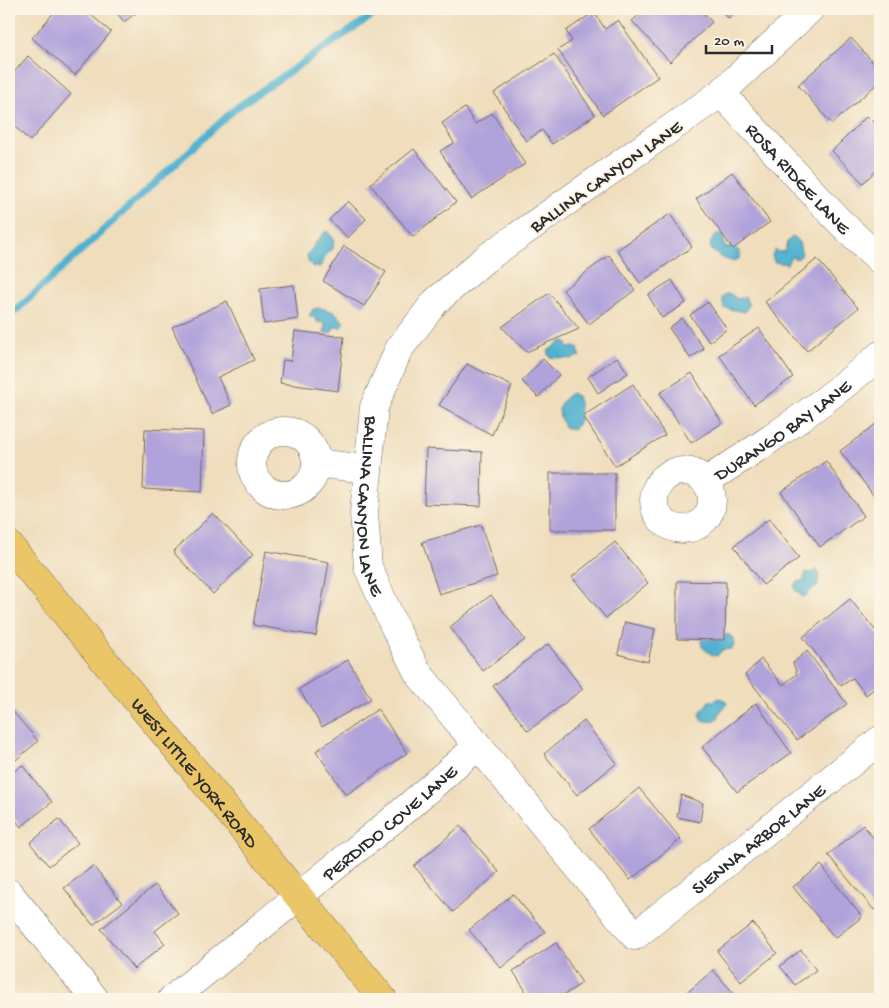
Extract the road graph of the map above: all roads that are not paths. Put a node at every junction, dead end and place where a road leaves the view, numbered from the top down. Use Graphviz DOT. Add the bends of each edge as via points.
graph roads {
  1 [pos="810,9"];
  2 [pos="721,93"];
  3 [pos="880,260"];
  4 [pos="880,355"];
  5 [pos="316,463"];
  6 [pos="367,469"];
  7 [pos="706,481"];
  8 [pos="9,546"];
  9 [pos="880,740"];
  10 [pos="478,746"];
  11 [pos="9,893"];
  12 [pos="299,897"];
  13 [pos="635,936"];
  14 [pos="95,999"];
  15 [pos="172,999"];
  16 [pos="383,999"];
  1 -- 2 [label="street, BALLINA CANYON LANE"];
  2 -- 3 [label="street, ROSA RIDGE LANE" via="838,220"];
  2 -- 6 [label="street, BALLINA CANYON LANE" via="493,253 435,302 399,349 374,407"];
  4 -- 7 [label="street, DURANGO BAY LANE" via="854,378"];
  5 -- 6 [label="street"];
  6 -- 10 [label="street, BALLINA CANYON LANE" via="364,514 368,567 418,673"];
  8 -- 12 [label="main road, WEST LITTLE YORK ROAD"];
  9 -- 13 [label="street, SIENNA ARBOR LANE"];
  10 -- 12 [label="street, PERDIDO COVE LANE"];
  10 -- 13 [label="street, BALLINA CANYON LANE"];
  11 -- 14 [label="street"];
  12 -- 15 [label="street, PERDIDO COVE LANE"];
  12 -- 16 [label="main road, WEST LITTLE YORK ROAD"];
}
